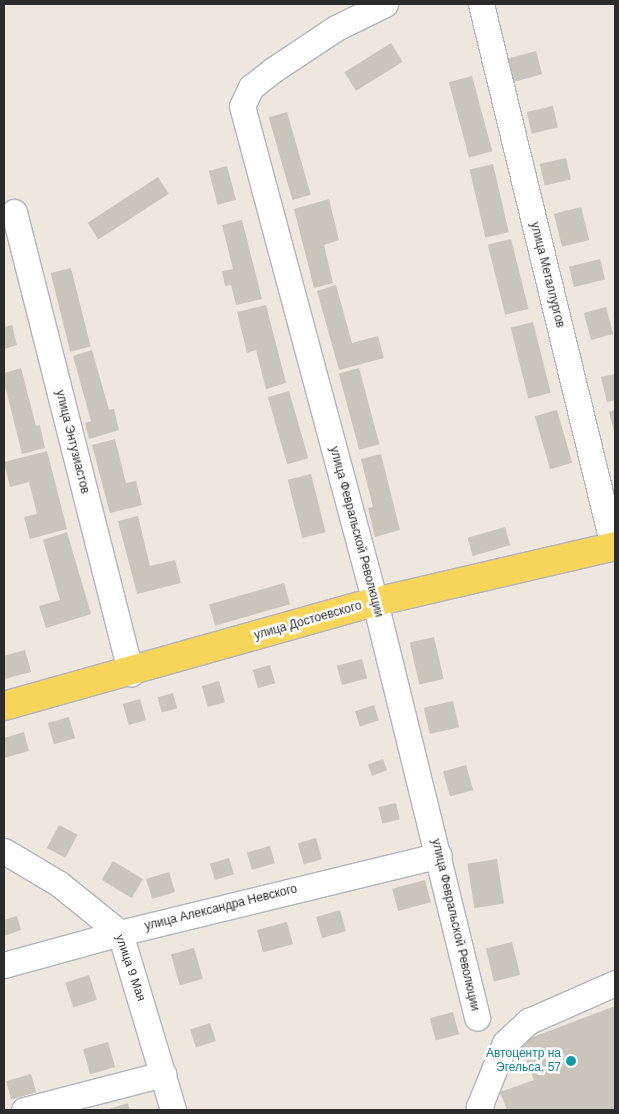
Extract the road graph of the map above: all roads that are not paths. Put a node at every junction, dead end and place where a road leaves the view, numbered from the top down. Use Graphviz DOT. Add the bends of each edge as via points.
graph roads {
  1 [pos="385,4"];
  2 [pos="481,4"];
  3 [pos="14,212"];
  4 [pos="614,546"];
  5 [pos="375,602"];
  6 [pos="131,673"];
  7 [pos="4,706"];
  8 [pos="4,851"];
  9 [pos="439,855"];
  10 [pos="120,933"];
  11 [pos="4,964"];
  12 [pos="615,983"];
  13 [pos="477,1018"];
  14 [pos="163,1074"];
  15 [pos="24,1110"];
  16 [pos="173,1110"];
  17 [pos="481,1110"];
  1 -- 5 [label="street, улица Февральской Революции" via="336,28 273,70 251,87 242,106"];
  2 -- 4 [label="street, улица Металлургов"];
  3 -- 6 [label="street, улица Энтузиастов"];
  4 -- 5 [label="main road, улица Достоевского"];
  5 -- 6 [label="main road, улица Достоевского"];
  5 -- 9 [label="street, улица Февральской Революции"];
  6 -- 7 [label="main road, улица Достоевского"];
  8 -- 10 [label="street, улица 9 Мая" via="58,883"];
  9 -- 10 [label="street, улица Александра Невского"];
  9 -- 13 [label="street, улица Февральской Революции"];
  10 -- 11 [label="street, улица Александра Невского"];
  10 -- 14 [label="street, улица 9 Мая"];
  12 -- 17 [label="street" via="529,1021 505,1043 479,1107"];
  14 -- 15 [label="street"];
  14 -- 16 [label="street, улица 9 Мая"];
}
